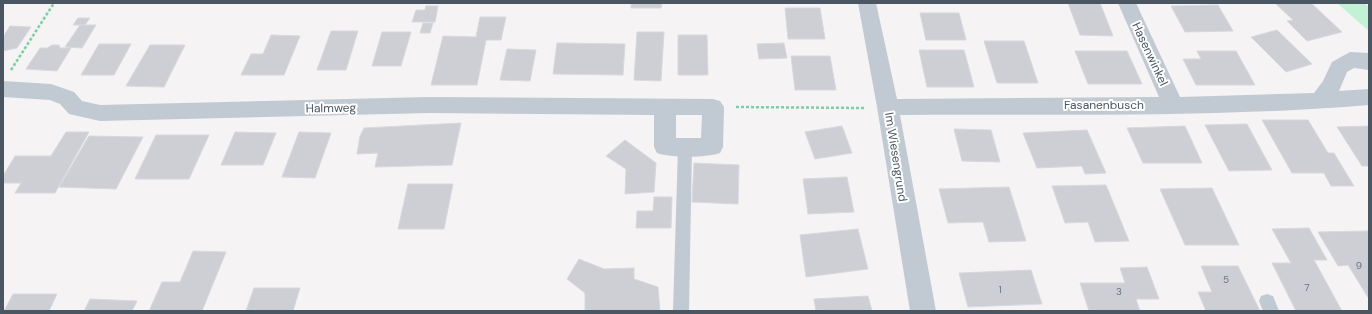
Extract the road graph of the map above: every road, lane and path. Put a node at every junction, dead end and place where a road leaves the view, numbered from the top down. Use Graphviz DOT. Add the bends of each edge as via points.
graph roads {
  1 [pos="54,3"];
  2 [pos="867,3"];
  3 [pos="1127,3"];
  4 [pos="1369,62"];
  5 [pos="5,82"];
  6 [pos="1369,97"];
  7 [pos="1320,101"];
  8 [pos="1173,105"];
  9 [pos="665,107"];
  10 [pos="713,107"];
  11 [pos="887,108"];
  12 [pos="685,147"];
  13 [pos="681,311"];
  14 [pos="923,311"];
  1 -- 5 [label="path"];
  2 -- 11 [label="street, Im Wiesengrund"];
  3 -- 8 [label="street, Hasenwinkel"];
  4 -- 7 [label="street" via="1350,60 1339,67 1332,85"];
  5 -- 9 [label="street, Halmweg" via="51,92 67,98 76,108 100,113 429,106"];
  6 -- 7 [label="street, Fasanenbusch"];
  7 -- 8 [label="street, Fasanenbusch"];
  8 -- 11 [label="street, Fasanenbusch"];
  9 -- 10 [label="street, Halmweg"];
  9 -- 12 [label="street" via="665,147"];
  10 -- 11 [label="path"];
  10 -- 12 [label="street" via="712,147"];
  11 -- 14 [label="street, Im Wiesengrund"];
  12 -- 13 [label="lane"];
}
